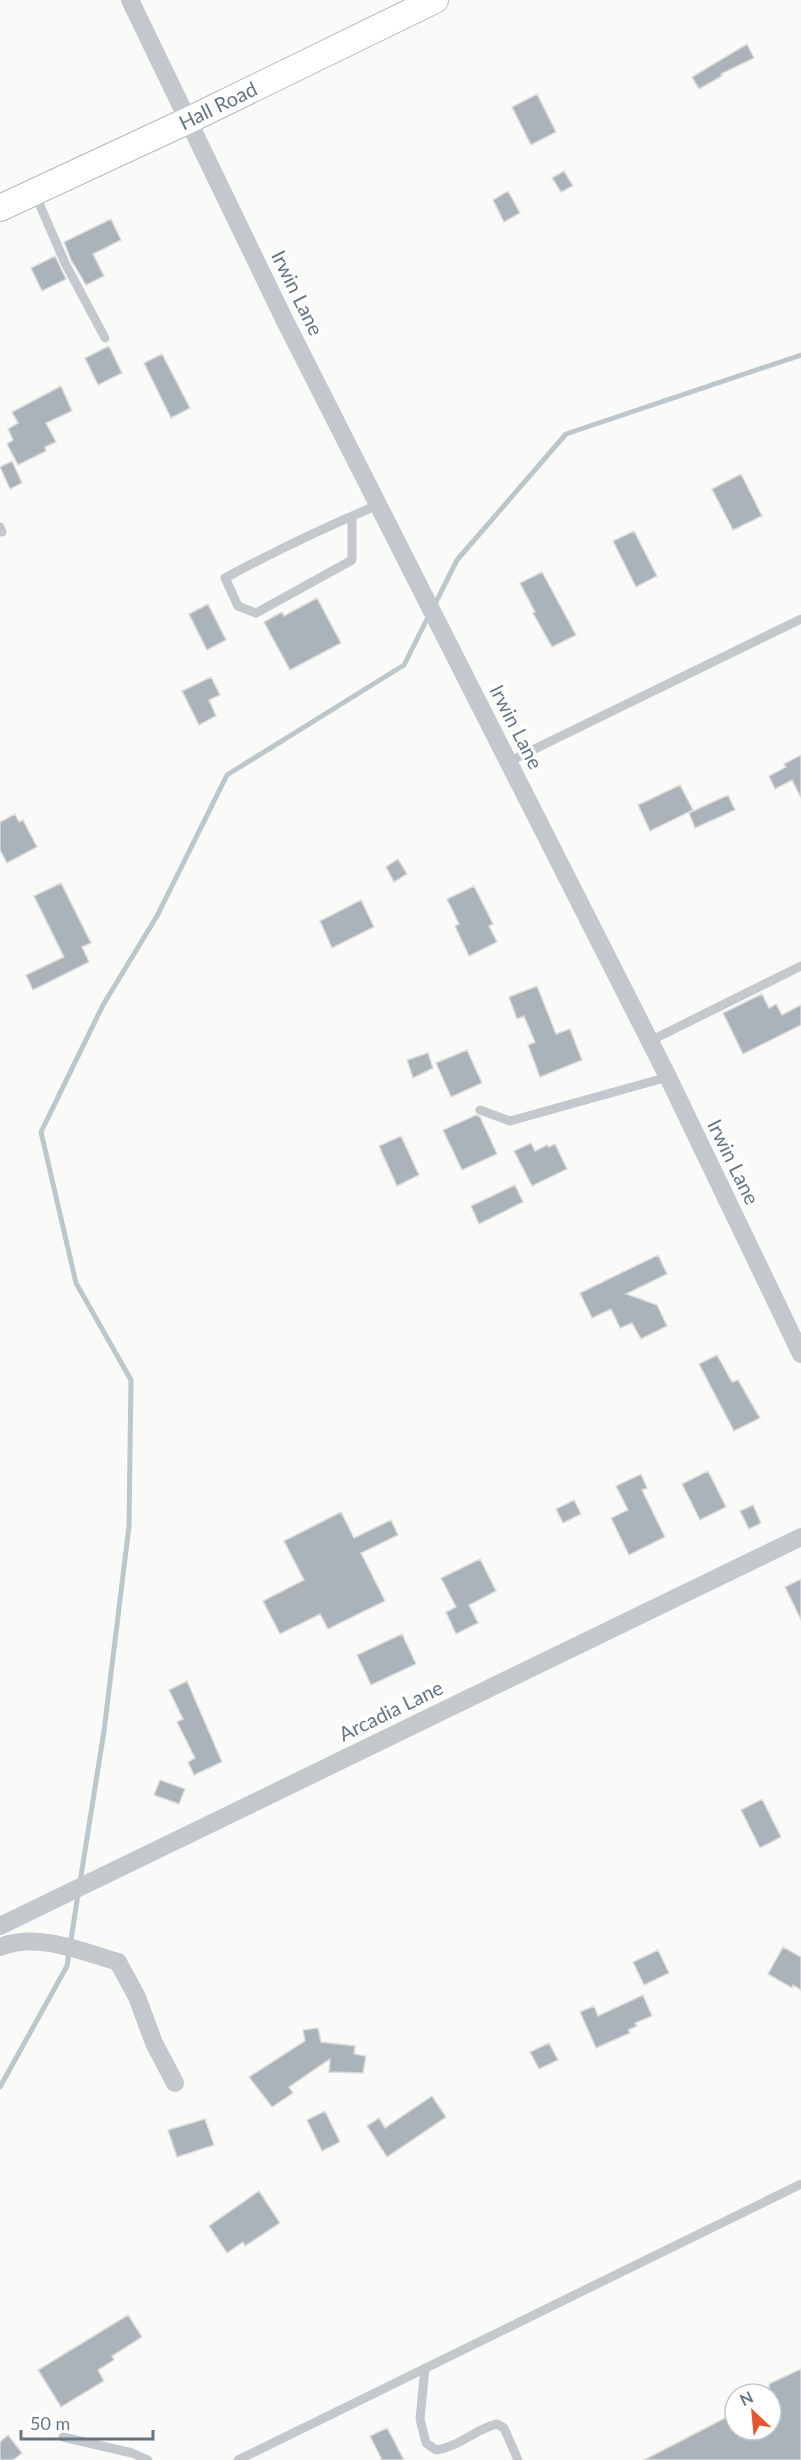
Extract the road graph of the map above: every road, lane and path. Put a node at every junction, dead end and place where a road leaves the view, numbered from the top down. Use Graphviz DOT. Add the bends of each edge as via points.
graph roads {
  1 [pos="130,0"];
  2 [pos="435,0"];
  3 [pos="189,120"];
  4 [pos="34,192"];
  5 [pos="0,208"];
  6 [pos="105,338"];
  7 [pos="378,505"];
  8 [pos="352,516"];
  9 [pos="801,619"];
  10 [pos="508,762"];
  11 [pos="801,966"];
  12 [pos="650,1041"];
  13 [pos="668,1077"];
  14 [pos="480,1110"];
  15 [pos="801,1354"];
  16 [pos="801,1537"];
  17 [pos="0,1926"];
  18 [pos="0,1947"];
  19 [pos="175,2083"];
  20 [pos="801,2184"];
  21 [pos="425,2368"];
  22 [pos="63,2437"];
  23 [pos="436,2450"];
  24 [pos="148,2460"];
  25 [pos="238,2460"];
  26 [pos="442,2460"];
  27 [pos="518,2460"];
  1 -- 3 [label="street, Irwin Lane"];
  2 -- 3 [label="street, Hall Road"];
  3 -- 4 [label="street, Hall Road"];
  3 -- 7 [label="street, Irwin Lane"];
  4 -- 5 [label="street, Hall Road"];
  4 -- 6 [label="lane" via="64,263"];
  7 -- 8 [label="lane"];
  7 -- 10 [label="street, Irwin Lane"];
  8 -- 8 [label="lane" via="225,578 238,606 256,613 352,560"];
  9 -- 10 [label="lane"];
  10 -- 12 [label="street, Irwin Lane"];
  11 -- 12 [label="lane"];
  12 -- 13 [label="street, Irwin Lane"];
  13 -- 14 [label="lane" via="510,1121"];
  13 -- 15 [label="street, Irwin Lane"];
  16 -- 17 [label="street, Arcadia Lane"];
  18 -- 19 [label="street" via="15,1941 54,1944 118,1962"];
  20 -- 21 [label="lane"];
  21 -- 23 [label="lane" via="420,2419 426,2443"];
  21 -- 25 [label="lane"];
  22 -- 24 [label="lane"];
  23 -- 26 [label="lane"];
  23 -- 27 [label="lane" via="447,2449 497,2424 504,2428"];
}
